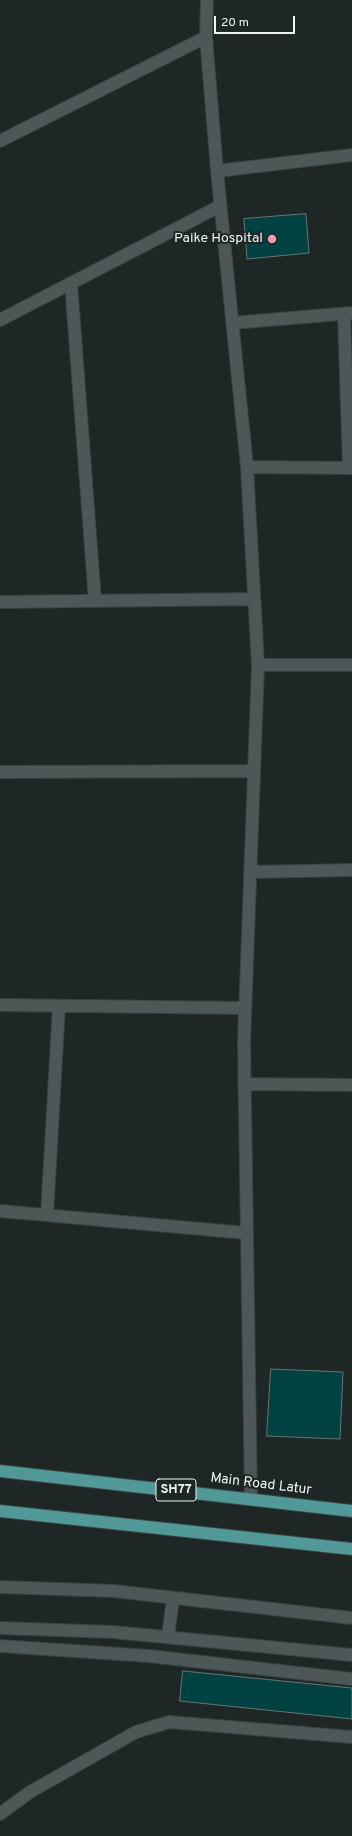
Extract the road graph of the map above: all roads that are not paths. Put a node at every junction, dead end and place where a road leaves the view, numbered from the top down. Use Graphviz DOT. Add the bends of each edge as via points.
graph roads {
  1 [pos="206,0"];
  2 [pos="206,36"];
  3 [pos="0,141"];
  4 [pos="352,155"];
  5 [pos="217,171"];
  6 [pos="220,206"];
  7 [pos="71,283"];
  8 [pos="348,314"];
  9 [pos="0,320"];
  10 [pos="232,323"];
  11 [pos="247,467"];
  12 [pos="351,468"];
  13 [pos="254,599"];
  14 [pos="95,601"];
  15 [pos="0,602"];
  16 [pos="258,665"];
  17 [pos="352,665"];
  18 [pos="254,771"];
  19 [pos="0,772"];
  20 [pos="352,870"];
  21 [pos="250,872"];
  22 [pos="0,1005"];
  23 [pos="59,1006"];
  24 [pos="245,1008"];
  25 [pos="244,1084"];
  26 [pos="352,1085"];
  27 [pos="0,1211"];
  28 [pos="47,1215"];
  29 [pos="246,1233"];
  30 [pos="0,1471"];
  31 [pos="252,1499"];
  32 [pos="0,1511"];
  33 [pos="352,1511"];
  34 [pos="352,1549"];
  35 [pos="0,1587"];
  36 [pos="173,1598"];
  37 [pos="352,1618"];
  38 [pos="0,1628"];
  39 [pos="168,1637"];
  40 [pos="0,1646"];
  41 [pos="352,1654"];
  42 [pos="352,1679"];
  43 [pos="352,1737"];
  44 [pos="0,1814"];
  1 -- 2 [label="street"];
  2 -- 3 [label="street"];
  2 -- 5 [label="street"];
  4 -- 5 [label="street"];
  5 -- 6 [label="street"];
  6 -- 7 [label="street"];
  6 -- 10 [label="street"];
  7 -- 9 [label="street"];
  7 -- 14 [label="street"];
  8 -- 10 [label="street"];
  8 -- 12 [label="street"];
  10 -- 11 [label="street"];
  11 -- 12 [label="street"];
  11 -- 13 [label="street"];
  13 -- 14 [label="street"];
  13 -- 16 [label="street"];
  14 -- 15 [label="street"];
  16 -- 17 [label="street"];
  16 -- 18 [label="street"];
  18 -- 19 [label="street"];
  18 -- 21 [label="street"];
  20 -- 21 [label="street"];
  21 -- 24 [label="street"];
  22 -- 23 [label="street"];
  23 -- 24 [label="street"];
  23 -- 28 [label="street"];
  24 -- 25 [label="street"];
  25 -- 26 [label="street"];
  25 -- 29 [label="street"];
  27 -- 28 [label="street"];
  28 -- 29 [label="street"];
  29 -- 31 [label="street"];
  30 -- 31 [label="main road, Main Road Latur / SH77"];
  31 -- 33 [label="main road, Main Road Latur / SH77"];
  32 -- 34 [label="main road"];
  35 -- 36 [label="street" via="114,1591"];
  36 -- 37 [label="street"];
  36 -- 39 [label="street"];
  38 -- 39 [label="street" via="113,1632"];
  39 -- 41 [label="street"];
  40 -- 42 [label="street" via="149,1656"];
  43 -- 44 [label="street" via="169,1722 136,1732 30,1792"];
}
